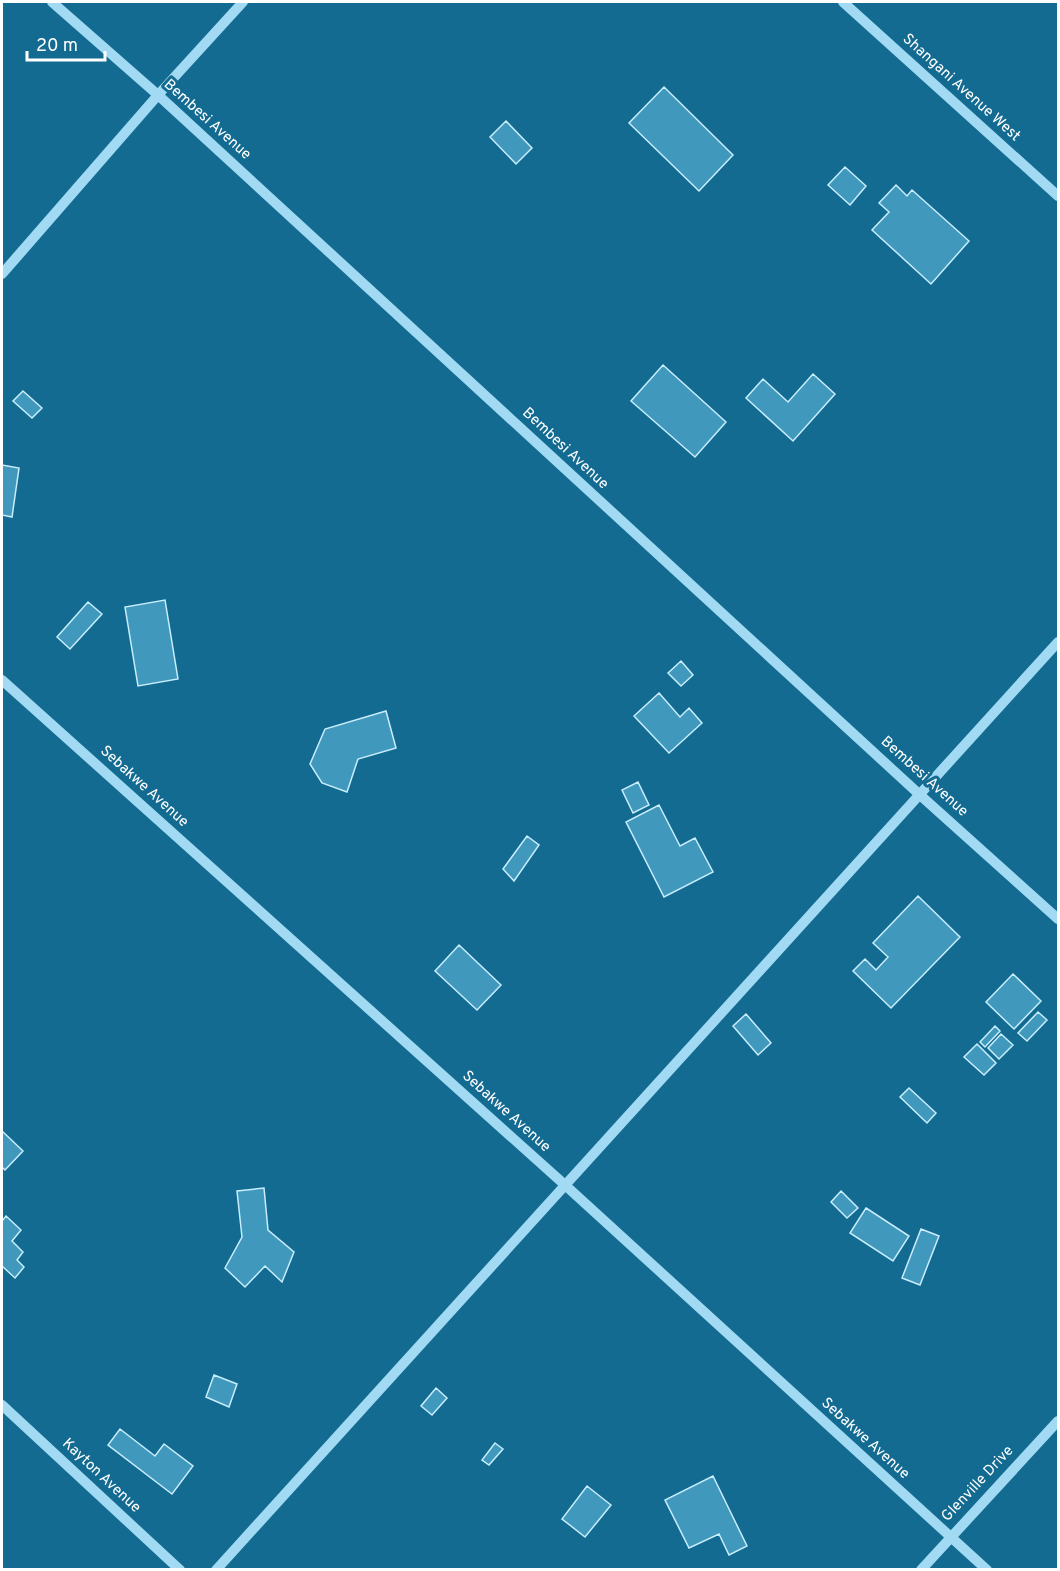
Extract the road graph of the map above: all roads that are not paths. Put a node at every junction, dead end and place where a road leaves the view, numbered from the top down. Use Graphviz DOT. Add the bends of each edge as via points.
graph roads {
  1 [pos="52,2"];
  2 [pos="243,2"];
  3 [pos="843,2"];
  4 [pos="158,95"];
  5 [pos="1059,196"];
  6 [pos="2,274"];
  7 [pos="1059,642"];
  8 [pos="2,680"];
  9 [pos="920,795"];
  10 [pos="1059,919"];
  11 [pos="565,1185"];
  12 [pos="2,1405"];
  13 [pos="1059,1420"];
  14 [pos="950,1536"];
  15 [pos="180,1569"];
  16 [pos="216,1569"];
  17 [pos="921,1569"];
  18 [pos="987,1569"];
  1 -- 4 [label="street, Bembesi Avenue"];
  2 -- 4 [label="street"];
  3 -- 5 [label="street, Shangani Avenue West"];
  4 -- 6 [label="street"];
  4 -- 9 [label="street, Bembesi Avenue"];
  7 -- 9 [label="street"];
  8 -- 11 [label="street, Sebakwe Avenue"];
  9 -- 10 [label="street, Bembesi Avenue"];
  9 -- 11 [label="street"];
  11 -- 14 [label="street, Sebakwe Avenue"];
  11 -- 16 [label="street"];
  12 -- 15 [label="street, Kayton Avenue"];
  13 -- 14 [label="street, Glenville Drive"];
  14 -- 17 [label="street, Glenville Drive"];
  14 -- 18 [label="street, Sebakwe Avenue"];
}
